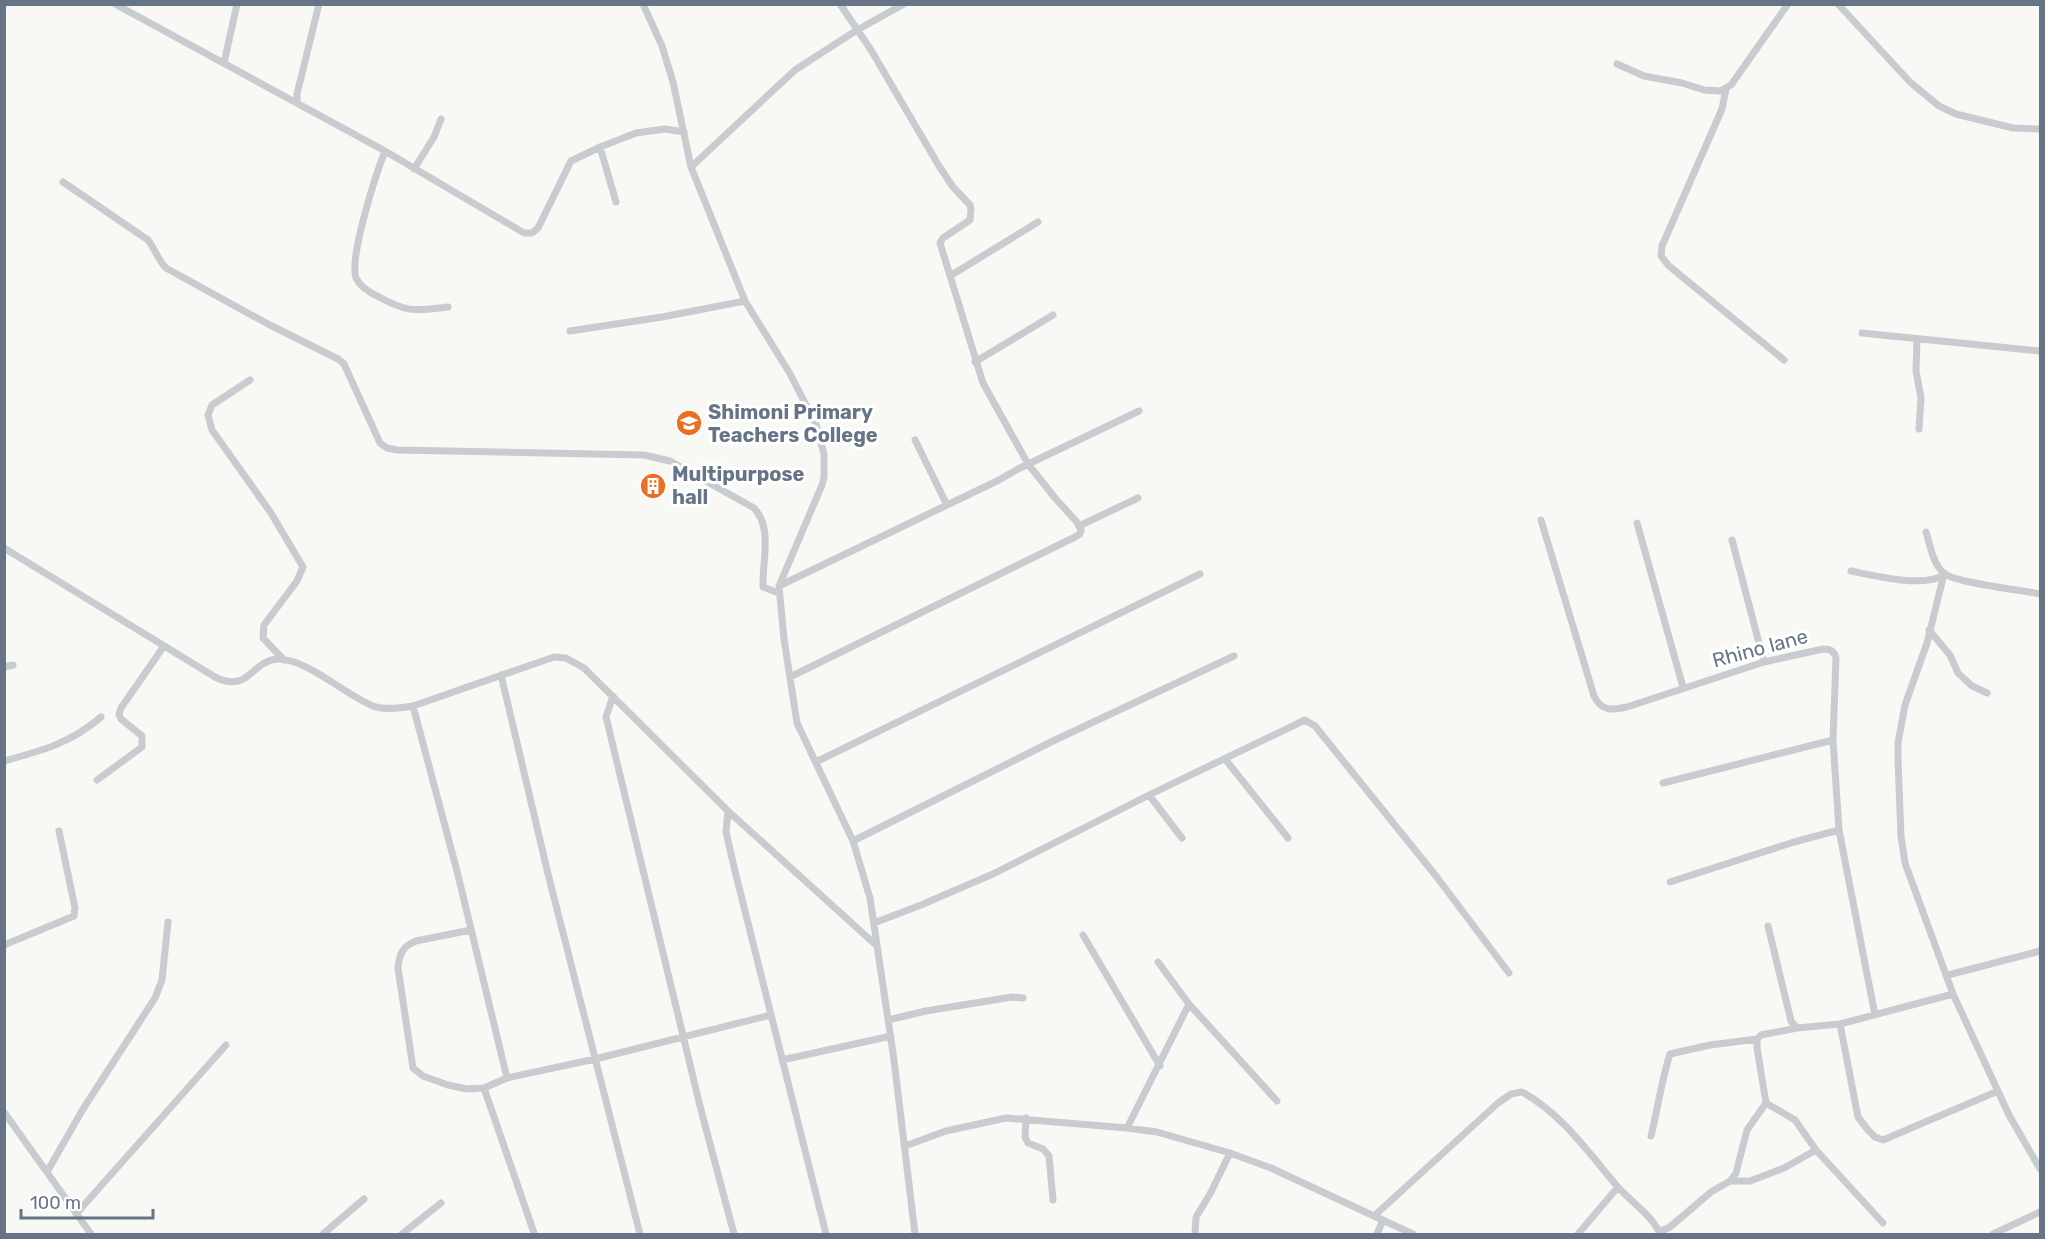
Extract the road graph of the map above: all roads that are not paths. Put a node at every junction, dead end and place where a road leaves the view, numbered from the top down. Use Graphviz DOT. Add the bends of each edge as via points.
graph roads {
  1 [pos="115,4"];
  2 [pos="237,4"];
  3 [pos="319,4"];
  4 [pos="643,4"];
  5 [pos="840,4"];
  6 [pos="904,4"];
  7 [pos="1788,4"];
  8 [pos="1838,4"];
  9 [pos="857,30"];
  10 [pos="224,63"];
  11 [pos="1617,64"];
  12 [pos="1726,88"];
  13 [pos="297,103"];
  14 [pos="441,119"];
  15 [pos="2040,129"];
  16 [pos="684,132"];
  17 [pos="600,147"];
  18 [pos="385,151"];
  19 [pos="691,167"];
  20 [pos="414,169"];
  21 [pos="63,182"];
  22 [pos="616,202"];
  23 [pos="1038,222"];
  24 [pos="950,276"];
  25 [pos="745,301"];
  26 [pos="448,307"];
  27 [pos="1053,315"];
  28 [pos="570,331"];
  29 [pos="1862,333"];
  30 [pos="1917,339"];
  31 [pos="2040,351"];
  32 [pos="1784,360"];
  33 [pos="975,362"];
  34 [pos="250,380"];
  35 [pos="1139,411"];
  36 [pos="1919,429"];
  37 [pos="915,440"];
  38 [pos="1028,464"];
  39 [pos="1138,498"];
  40 [pos="947,505"];
  41 [pos="1541,520"];
  42 [pos="1637,523"];
  43 [pos="1079,526"];
  44 [pos="1926,532"];
  45 [pos="1732,540"];
  46 [pos="4,548"];
  47 [pos="1851,571"];
  48 [pos="1200,574"];
  49 [pos="1944,575"];
  50 [pos="779,590"];
  51 [pos="2040,594"];
  52 [pos="1929,630"];
  53 [pos="164,646"];
  54 [pos="1234,656"];
  55 [pos="284,660"];
  56 [pos="1764,662"];
  57 [pos="13,665"];
  58 [pos="4,667"];
  59 [pos="501,675"];
  60 [pos="790,677"];
  61 [pos="1683,687"];
  62 [pos="1987,693"];
  63 [pos="613,696"];
  64 [pos="413,706"];
  65 [pos="101,717"];
  66 [pos="1833,740"];
  67 [pos="1225,759"];
  68 [pos="4,761"];
  69 [pos="816,762"];
  70 [pos="97,780"];
  71 [pos="1663,783"];
  72 [pos="1149,795"];
  73 [pos="728,811"];
  74 [pos="1839,830"];
  75 [pos="59,831"];
  76 [pos="1182,838"];
  77 [pos="1288,838"];
  78 [pos="853,841"];
  79 [pos="1670,882"];
  80 [pos="168,922"];
  81 [pos="874,922"];
  82 [pos="1768,926"];
  83 [pos="471,930"];
  84 [pos="1083,934"];
  85 [pos="4,945"];
  86 [pos="877,946"];
  87 [pos="2040,951"];
  88 [pos="1158,962"];
  89 [pos="1509,973"];
  90 [pos="1948,975"];
  91 [pos="1953,994"];
  92 [pos="1023,998"];
  93 [pos="1189,1004"];
  94 [pos="771,1015"];
  95 [pos="1875,1015"];
  96 [pos="888,1020"];
  97 [pos="1840,1024"];
  98 [pos="1797,1028"];
  99 [pos="684,1036"];
  100 [pos="891,1036"];
  101 [pos="1757,1039"];
  102 [pos="226,1045"];
  103 [pos="595,1059"];
  104 [pos="782,1060"];
  105 [pos="1160,1066"];
  106 [pos="507,1078"];
  107 [pos="484,1088"];
  108 [pos="1998,1092"];
  109 [pos="1277,1101"];
  110 [pos="1766,1103"];
  111 [pos="4,1112"];
  112 [pos="1026,1118"];
  113 [pos="1127,1128"];
  114 [pos="1652,1136"];
  115 [pos="905,1146"];
  116 [pos="1816,1150"];
  117 [pos="1230,1153"];
  118 [pos="2040,1169"];
  119 [pos="47,1172"];
  120 [pos="1730,1181"];
  121 [pos="1618,1187"];
  122 [pos="364,1199"];
  123 [pos="1053,1200"];
  124 [pos="441,1203"];
  125 [pos="2040,1212"];
  126 [pos="76,1214"];
  127 [pos="1374,1216"];
  128 [pos="1383,1220"];
  129 [pos="1883,1223"];
  130 [pos="534,1233"];
  131 [pos="1659,1233"];
  132 [pos="91,1234"];
  133 [pos="323,1234"];
  134 [pos="402,1234"];
  135 [pos="640,1234"];
  136 [pos="734,1234"];
  137 [pos="826,1234"];
  138 [pos="915,1234"];
  139 [pos="1195,1234"];
  140 [pos="1377,1234"];
  141 [pos="1413,1234"];
  142 [pos="1578,1234"];
  143 [pos="1993,1234"];
  1 -- 10 [label="street"];
  2 -- 10 [label="street"];
  3 -- 13 [label="street"];
  4 -- 16 [label="street" via="662,46"];
  5 -- 9 [label="street"];
  6 -- 9 [label="street"];
  7 -- 12 [label="street"];
  8 -- 15 [label="street" via="1910,82 1939,106 2013,128"];
  9 -- 19 [label="street" via="795,69"];
  9 -- 24 [label="street" via="939,166 970,205 970,220 940,243"];
  10 -- 13 [label="street"];
  11 -- 12 [label="street" via="1644,76 1713,92"];
  12 -- 32 [label="street" via="1722,109 1661,256"];
  13 -- 18 [label="street"];
  14 -- 20 [label="street"];
  16 -- 17 [label="street" via="651,130"];
  16 -- 19 [label="street"];
  17 -- 20 [label="street" via="568,164 538,228 528,234"];
  17 -- 22 [label="street"];
  18 -- 20 [label="street"];
  18 -- 26 [label="street" via="360,237 357,280 362,288 400,309"];
  19 -- 25 [label="street"];
  21 -- 50 [label="street" via="148,240 166,268 338,359 344,364 380,443 387,448 644,455 670,461 754,508 762,517 763,587"];
  23 -- 24 [label="street"];
  24 -- 33 [label="street"];
  25 -- 28 [label="street"];
  25 -- 50 [label="street" via="804,400 824,454 822,485"];
  27 -- 33 [label="street"];
  29 -- 30 [label="street"];
  30 -- 31 [label="street"];
  30 -- 36 [label="street"];
  33 -- 38 [label="street" via="982,383"];
  34 -- 55 [label="street" via="212,405 208,415 212,430 271,513 303,567 264,625 263,638"];
  35 -- 38 [label="street"];
  37 -- 40 [label="street"];
  38 -- 40 [label="street"];
  38 -- 43 [label="street"];
  39 -- 43 [label="street"];
  40 -- 50 [label="street"];
  41 -- 61 [label="street, Rhino lane" via="1598,705 1605,709 1627,707"];
  42 -- 61 [label="street"];
  43 -- 60 [label="street" via="1080,534 1075,537"];
  44 -- 49 [label="street"];
  45 -- 56 [label="street"];
  46 -- 53 [label="street"];
  47 -- 49 [label="street" via="1924,581"];
  48 -- 69 [label="street"];
  49 -- 51 [label="street"];
  49 -- 52 [label="street"];
  50 -- 60 [label="street"];
  52 -- 62 [label="street" via="1950,655 1958,673"];
  52 -- 90 [label="street" via="1905,705 1898,743 1901,837 1909,876"];
  53 -- 55 [label="street" via="229,682 243,679 269,661"];
  53 -- 70 [label="street" via="119,714 142,736 142,747"];
  54 -- 78 [label="street"];
  55 -- 64 [label="street" via="305,667 375,706"];
  56 -- 61 [label="street, Rhino lane"];
  56 -- 66 [label="street, Rhino lane" via="1823,649 1835,653"];
  57 -- 58 [label="street"];
  59 -- 63 [label="street" via="554,657 566,658 584,668"];
  59 -- 64 [label="street"];
  59 -- 103 [label="street"];
  60 -- 69 [label="street" via="797,723"];
  63 -- 73 [label="street"];
  63 -- 99 [label="street" via="606,717"];
  64 -- 83 [label="street"];
  65 -- 68 [label="street" via="76,737"];
  66 -- 71 [label="street"];
  66 -- 74 [label="street, Rhino lane"];
  67 -- 72 [label="street"];
  67 -- 77 [label="street"];
  67 -- 89 [label="street" via="1299,722 1310,721"];
  69 -- 78 [label="street"];
  72 -- 76 [label="street"];
  72 -- 81 [label="street" via="993,874"];
  73 -- 86 [label="street"];
  73 -- 94 [label="street" via="726,832"];
  74 -- 79 [label="street"];
  74 -- 95 [label="street, Rhino lane"];
  75 -- 85 [label="street" via="74,916"];
  78 -- 81 [label="street"];
  80 -- 119 [label="street" via="162,980 155,998"];
  81 -- 86 [label="street"];
  82 -- 98 [label="street" via="1791,1021"];
  83 -- 106 [label="street"];
  83 -- 107 [label="street" via="409,944 399,956 398,968 413,1068 448,1085"];
  84 -- 105 [label="street"];
  86 -- 96 [label="street"];
  87 -- 90 [label="street"];
  88 -- 93 [label="street"];
  90 -- 91 [label="street"];
  91 -- 95 [label="street"];
  91 -- 108 [label="street"];
  92 -- 96 [label="street"];
  93 -- 105 [label="street"];
  93 -- 109 [label="street"];
  94 -- 99 [label="street"];
  94 -- 104 [label="street"];
  95 -- 97 [label="street"];
  96 -- 100 [label="street"];
  97 -- 98 [label="street"];
  97 -- 108 [label="street" via="1858,1117 1875,1137 1883,1140"];
  98 -- 101 [label="street"];
  99 -- 103 [label="street"];
  99 -- 136 [label="street"];
  100 -- 104 [label="street"];
  100 -- 115 [label="street"];
  101 -- 110 [label="street"];
  101 -- 114 [label="street" via="1670,1054"];
  102 -- 126 [label="street"];
  103 -- 106 [label="street"];
  103 -- 135 [label="street"];
  104 -- 137 [label="street"];
  105 -- 113 [label="street"];
  106 -- 107 [label="street"];
  107 -- 130 [label="street"];
  108 -- 118 [label="street"];
  110 -- 116 [label="street" via="1795,1119"];
  110 -- 120 [label="street" via="1747,1130 1737,1173"];
  111 -- 119 [label="street"];
  112 -- 113 [label="street"];
  112 -- 115 [label="street" via="975,1124"];
  112 -- 123 [label="street" via="1028,1143 1049,1156"];
  113 -- 117 [label="street" via="1157,1132"];
  115 -- 138 [label="street"];
  116 -- 120 [label="street" via="1750,1181"];
  116 -- 129 [label="street"];
  117 -- 127 [label="street"];
  117 -- 139 [label="street" via="1196,1217"];
  119 -- 126 [label="street"];
  120 -- 131 [label="street"];
  121 -- 127 [label="street" via="1545,1107 1517,1092 1498,1102"];
  121 -- 131 [label="street"];
  121 -- 142 [label="street"];
  122 -- 133 [label="street"];
  124 -- 134 [label="street"];
  125 -- 143 [label="street"];
  126 -- 132 [label="street"];
  127 -- 128 [label="street"];
  128 -- 140 [label="street"];
  128 -- 141 [label="street"];
}
